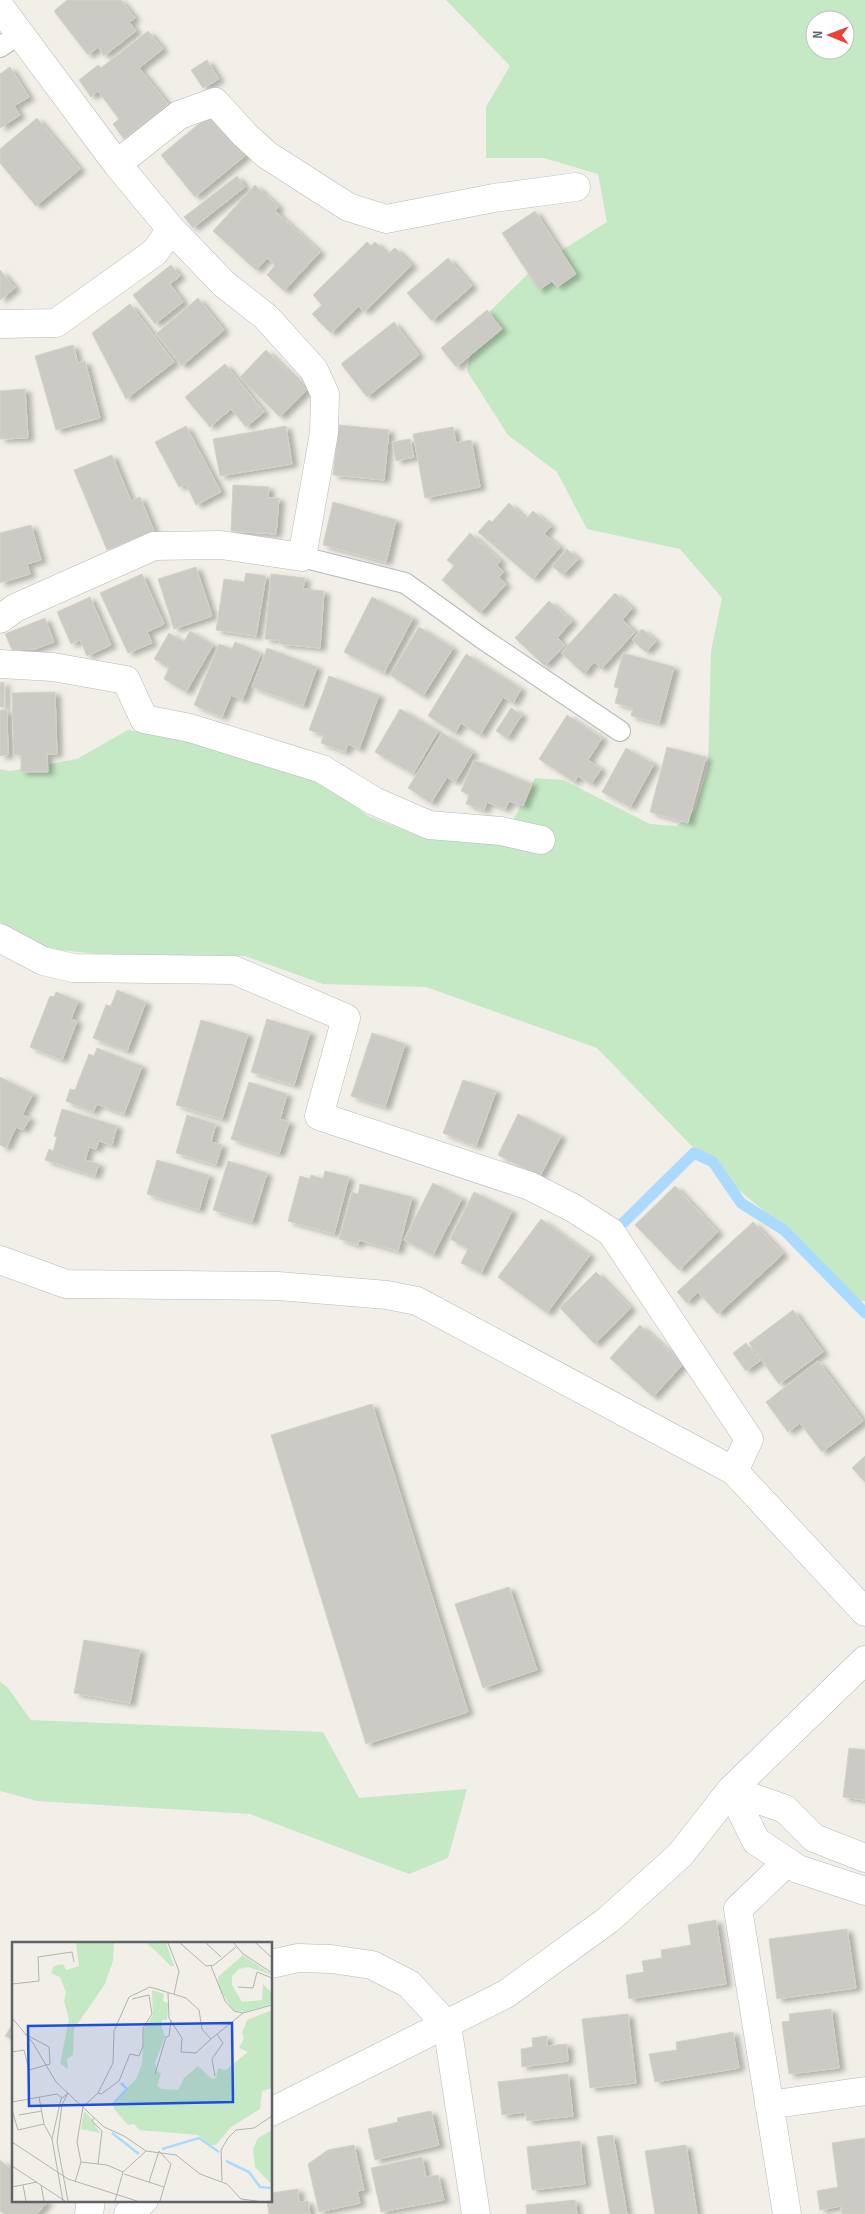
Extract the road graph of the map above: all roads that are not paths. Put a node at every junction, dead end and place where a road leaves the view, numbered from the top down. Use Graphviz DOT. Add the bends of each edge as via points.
graph roads {
  1 [pos="0,7"];
  2 [pos="11,40"];
  3 [pos="117,164"];
  4 [pos="576,187"];
  5 [pos="171,229"];
  6 [pos="0,324"];
  7 [pos="302,557"];
  8 [pos="0,619"];
  9 [pos="0,664"];
  10 [pos="620,731"];
  11 [pos="541,840"];
  12 [pos="0,938"];
  13 [pos="0,1260"];
  14 [pos="734,1471"];
  15 [pos="865,1612"];
  16 [pos="865,1660"];
  17 [pos="731,1790"];
  18 [pos="865,1858"];
  19 [pos="787,1862"];
  20 [pos="865,1891"];
  21 [pos="272,1964"];
  22 [pos="447,2025"];
  23 [pos="865,2091"];
  24 [pos="769,2105"];
  25 [pos="272,2112"];
  26 [pos="142,2202"];
  27 [pos="128,2214"];
  28 [pos="476,2214"];
  29 [pos="787,2214"];
  1 -- 2 [label="street"];
  2 -- 3 [label="street"];
  3 -- 4 [label="street" via="179,115 215,102 244,135 267,154 348,207 386,219 494,198"];
  3 -- 5 [label="street"];
  5 -- 6 [label="street" via="155,252 56,323"];
  5 -- 7 [label="street" via="224,284 266,317 314,370 325,394 324,433"];
  7 -- 8 [label="street" via="221,545 154,546 16,608"];
  7 -- 10 [label="lane" via="405,583"];
  9 -- 11 [label="street" via="53,667 126,680 144,719 190,728 322,769 374,800 429,825 501,831"];
  12 -- 14 [label="street" via="43,961 73,968 234,970 346,1018 319,1116 530,1186 611,1232 749,1439"];
  13 -- 14 [label="street" via="66,1284 278,1286 387,1295 417,1302"];
  14 -- 15 [label="street"];
  16 -- 17 [label="street"];
  17 -- 18 [label="street" via="785,1809 814,1838"];
  17 -- 19 [label="street" via="756,1841"];
  17 -- 22 [label="street" via="680,1855 608,1920 506,1994"];
  19 -- 20 [label="street" via="806,1872"];
  19 -- 24 [label="street" via="738,1909"];
  21 -- 22 [label="street" via="298,1958 372,1965 408,1984"];
  22 -- 25 [label="street"];
  22 -- 28 [label="street"];
  23 -- 24 [label="street"];
  24 -- 29 [label="street"];
  26 -- 27 [label="street"];
}
